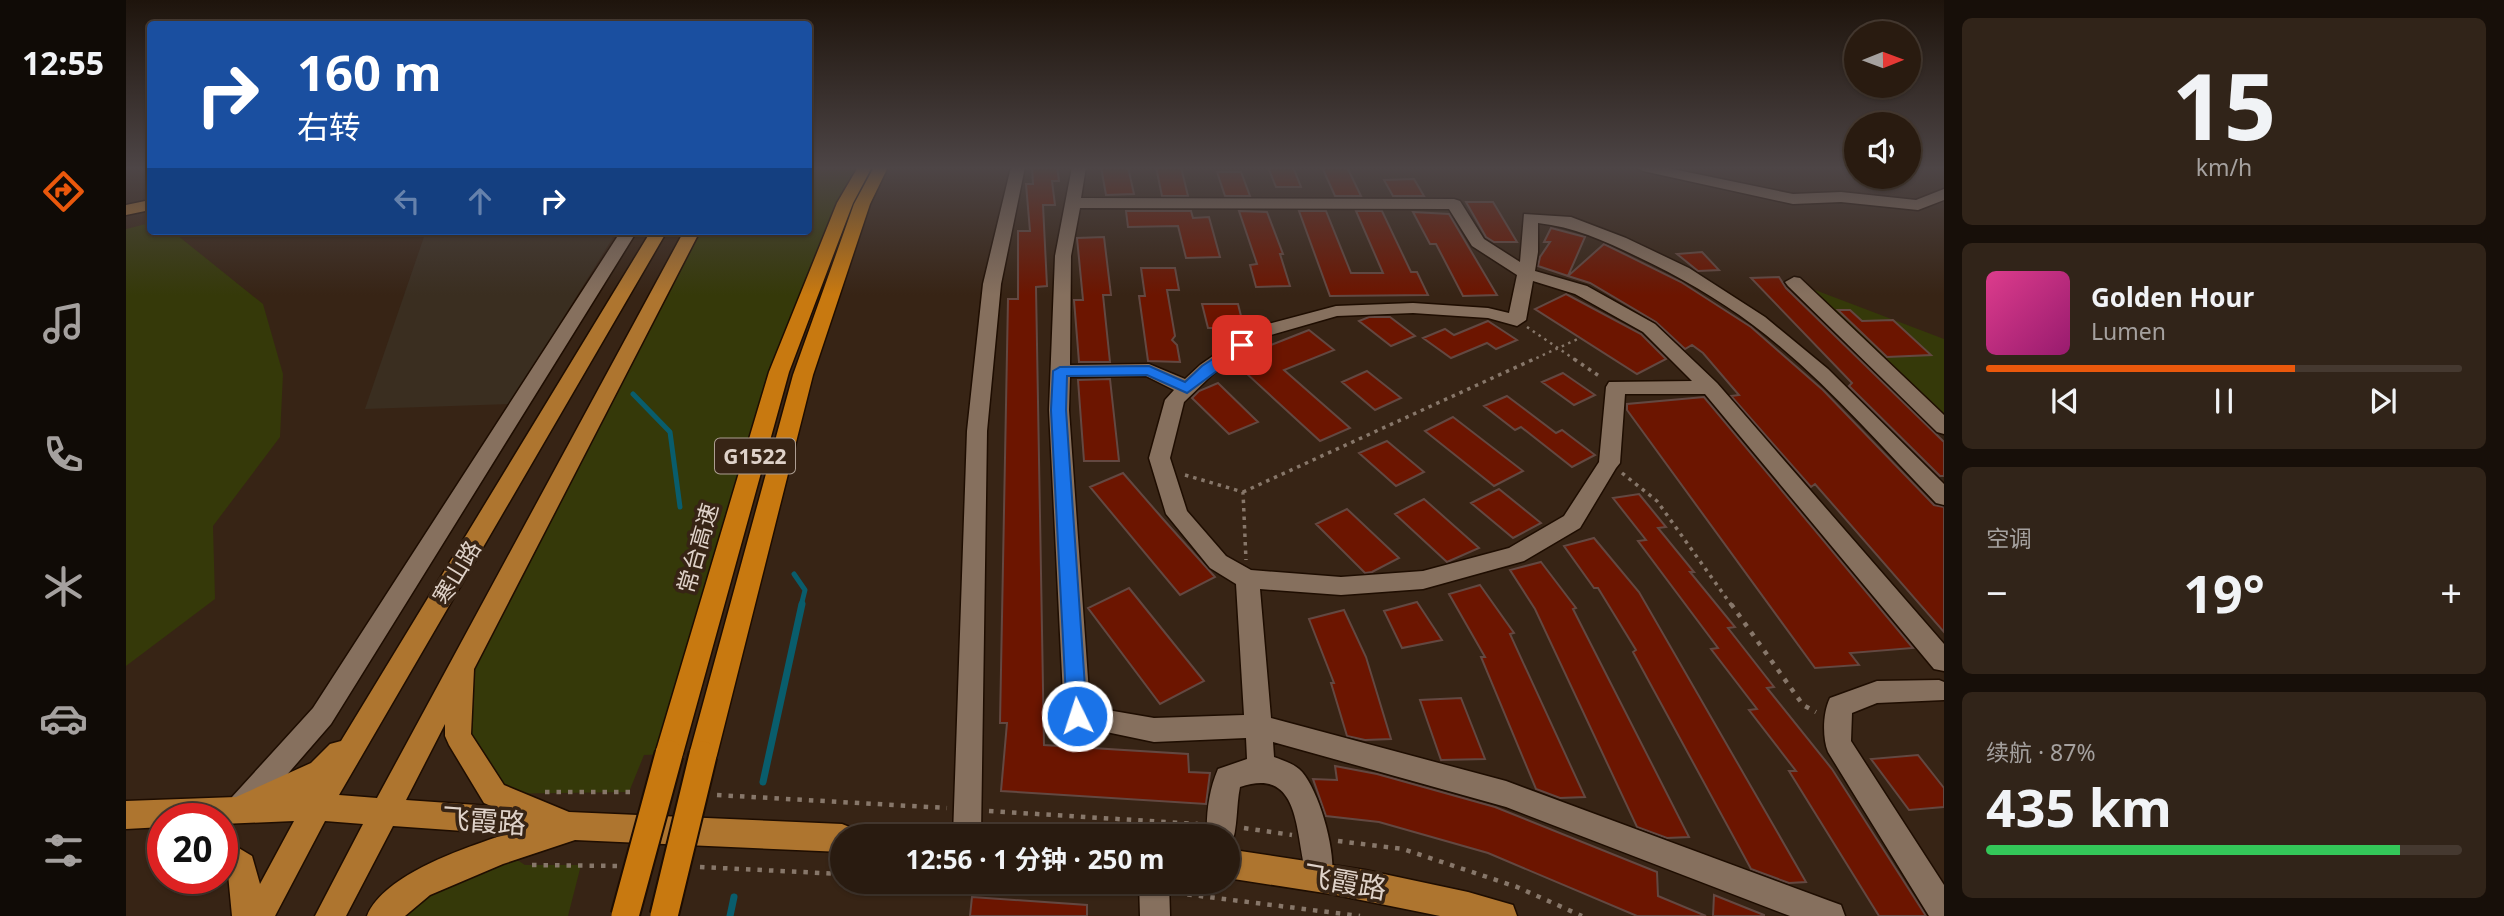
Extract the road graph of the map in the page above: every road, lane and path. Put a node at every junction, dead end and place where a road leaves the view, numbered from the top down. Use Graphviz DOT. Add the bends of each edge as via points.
graph roads {
  1 [pos="842,210"];
  2 [pos="860,210"];
  3 [pos="1009,210"];
  4 [pos="1072,210"];
  5 [pos="1458,210"];
  6 [pos="626,235"];
  7 [pos="657,235"];
  8 [pos="690,235"];
  9 [pos="1525,273"];
  10 [pos="1794,282"];
  11 [pos="1517,320"];
  12 [pos="1580,338"];
  13 [pos="1558,348"];
  14 [pos="1060,371"];
  15 [pos="1616,387"];
  16 [pos="1187,388"];
  17 [pos="1710,388"];
  18 [pos="1944,427"];
  19 [pos="1609,463"];
  20 [pos="1163,469"];
  21 [pos="1243,492"];
  22 [pos="1944,497"];
  23 [pos="1247,579"];
  24 [pos="1944,661"];
  25 [pos="462,662"];
  26 [pos="1942,693"];
  27 [pos="1839,723"];
  28 [pos="1258,726"];
  29 [pos="360,735"];
  30 [pos="1261,766"];
  31 [pos="533,792"];
  32 [pos="642,793"];
  33 [pos="709,794"];
  34 [pos="317,807"];
  35 [pos="240,808"];
  36 [pos="968,810"];
  37 [pos="382,813"];
  38 [pos="126,817"];
  39 [pos="147,824"];
  40 [pos="967,824"];
  41 [pos="1137,824"];
  42 [pos="1222,824"];
  43 [pos="577,826"];
  44 [pos="1240,832"];
  45 [pos="830,837"];
  46 [pos="1314,838"];
  47 [pos="238,863"];
  48 [pos="1240,865"];
  49 [pos="1320,875"];
  50 [pos="1154,894"];
  51 [pos="1944,912"];
  52 [pos="247,916"];
  53 [pos="259,916"];
  54 [pos="330,916"];
  55 [pos="382,916"];
  56 [pos="625,916"];
  57 [pos="664,916"];
  58 [pos="1155,916"];
  59 [pos="1502,916"];
  60 [pos="1582,916"];
  61 [pos="1830,916"];
  1 -- 56 [label="highway, 常台高速 / G1522, bridge" via="779,372"];
  2 -- 57 [label="highway, G1522, bridge" via="803,374"];
  3 -- 36 [label="lane" via="992,284 977,431"];
  4 -- 14 [label="lane" via="1063,256"];
  5 -- 9 [label="lane" via="1478,242"];
  6 -- 35 [label="lane" via="322,716"];
  7 -- 29 [label="main road, 寒山路"];
  8 -- 25 [label="main road, 寒山路"];
  9 -- 11 [label="lane"];
  9 -- 17 [label="lane" via="1581,290 1648,328"];
  9 -- 22 [label="lane" via="1530,217 1572,222 1683,272 1759,321 1821,373"];
  10 -- 18 [label="lane"];
  11 -- 13 [label="path"];
  11 -- 16 [label="lane" via="1488,313 1413,308 1336,311 1260,332"];
  12 -- 13 [label="path"];
  13 -- 15 [label="path"];
  13 -- 21 [label="path"];
  14 -- 16 [label="lane" via="1149,370"];
  14 -- 28 [label="lane" via="1077,716 1154,730"];
  15 -- 17 [label="lane"];
  15 -- 19 [label="lane"];
  16 -- 20 [label="lane" via="1175,400 1159,458"];
  17 -- 24 [label="lane"];
  19 -- 23 [label="lane" via="1572,522 1516,555 1423,580 1341,586"];
  19 -- 27 [label="path" via="1657,501 1803,705"];
  20 -- 21 [label="path"];
  20 -- 23 [label="lane" via="1177,514 1218,562"];
  21 -- 23 [label="path"];
  23 -- 28 [label="lane"];
  24 -- 26 [label="lane" via="1932,671"];
  25 -- 37 [label="main road, 寒山路"];
  25 -- 43 [label="main road" via="458,736 495,794"];
  26 -- 27 [label="lane" via="1877,692 1839,706"];
  27 -- 51 [label="lane" via="1838,743"];
  28 -- 30 [label="lane"];
  28 -- 61 [label="lane" via="1506,794"];
  29 -- 34 [label="main road, 寒山路"];
  29 -- 35 [label="main road" via="321,772"];
  30 -- 42 [label="lane" via="1228,778"];
  30 -- 46 [label="lane" via="1283,772 1299,786"];
  31 -- 32 [label="path"];
  33 -- 36 [label="path"];
  34 -- 35 [label="main road, 飞霞路"];
  34 -- 37 [label="main road, 飞霞路"];
  34 -- 53 [label="main road, 寒山路"];
  35 -- 38 [label="main road, 飞霞路"];
  36 -- 40 [label="lane"];
  36 -- 41 [label="path"];
  37 -- 43 [label="main road, 飞霞路"];
  37 -- 54 [label="main road, 寒山路"];
  38 -- 39 [label="main road"];
  43 -- 45 [label="main road, 飞霞路"];
  43 -- 55 [label="main road" via="419,884"];
  44 -- 46 [label="path"];
  46 -- 49 [label="lane"];
  46 -- 60 [label="path" via="1402,849 1517,887"];
  47 -- 52 [label="main road"];
  48 -- 49 [label="main road, 飞霞路"];
  49 -- 59 [label="main road, 飞霞路"];
  50 -- 58 [label="lane"];
}
